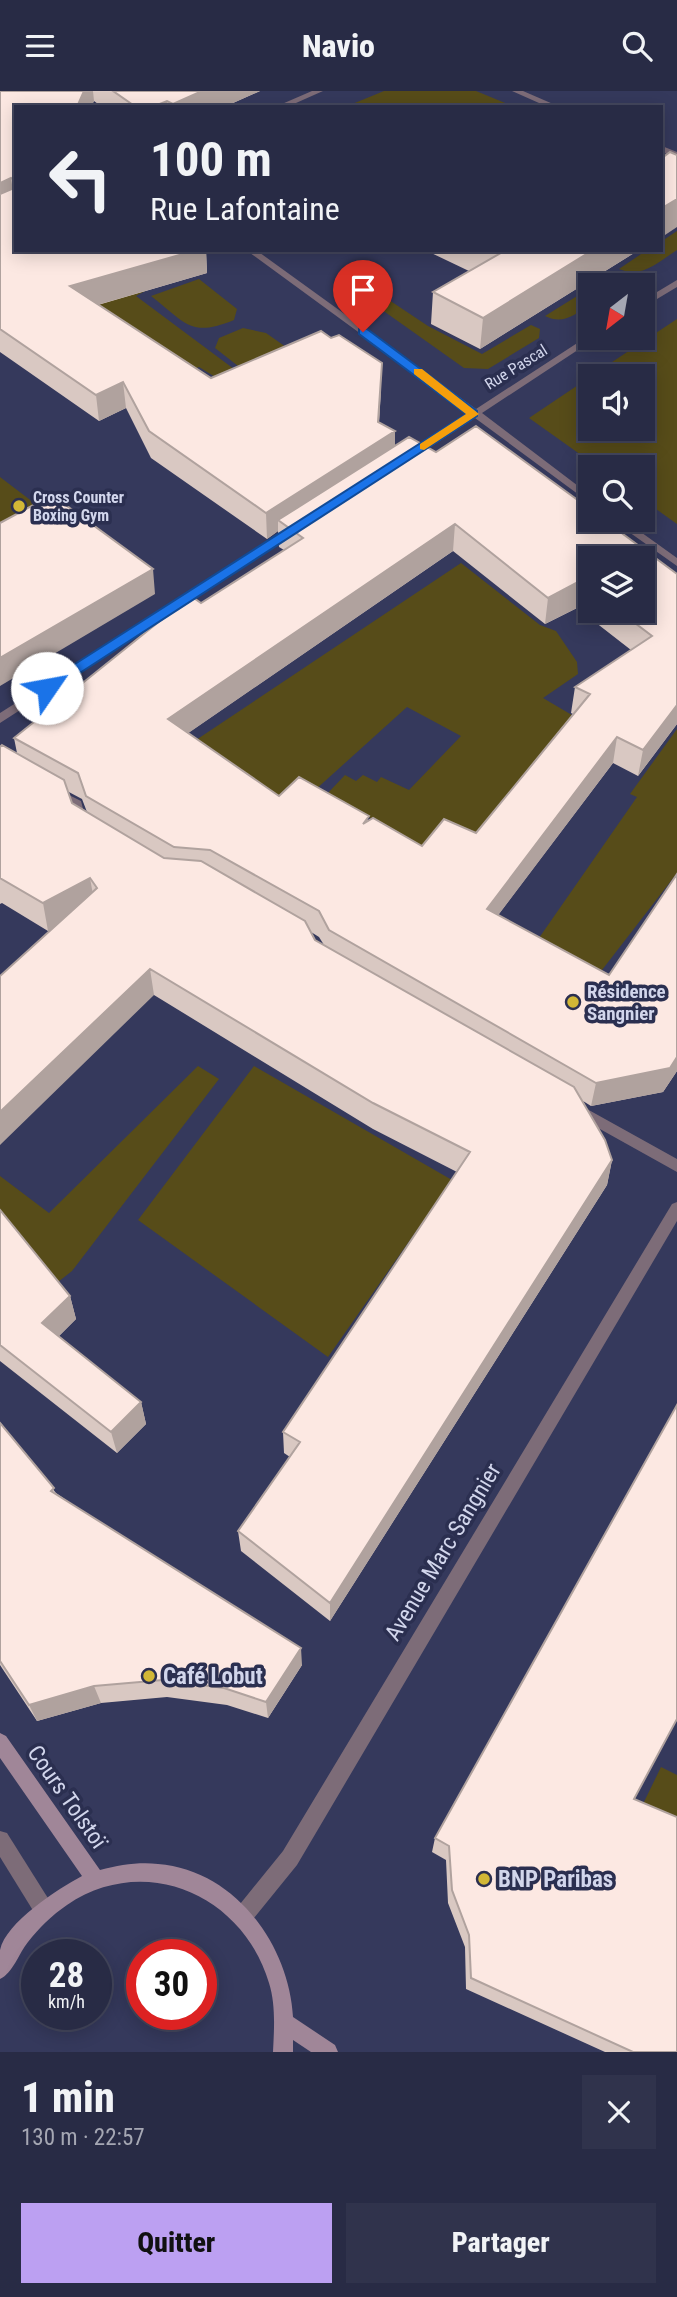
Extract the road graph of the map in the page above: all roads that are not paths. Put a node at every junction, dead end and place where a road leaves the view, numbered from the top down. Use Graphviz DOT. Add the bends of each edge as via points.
graph roads {
  1 [pos="319,91"];
  2 [pos="516,91"];
  3 [pos="284,105"];
  4 [pos="551,105"];
  5 [pos="253,252"];
  6 [pos="677,283"];
  7 [pos="655,297"];
  8 [pos="578,346"];
  9 [pos="473,414"];
  10 [pos="400,462"];
  11 [pos="578,491"];
  12 [pos="306,522"];
  13 [pos="634,532"];
  14 [pos="677,563"];
  15 [pos="0,719"];
  16 [pos="46,786"];
  17 [pos="93,833"];
  18 [pos="562,1101"];
  19 [pos="677,1165"];
  20 [pos="677,1208"];
  21 [pos="0,1742"];
  22 [pos="0,1840"];
  23 [pos="95,1879"];
  24 [pos="44,1910"];
  25 [pos="243,1916"];
  26 [pos="0,1969"];
  27 [pos="285,2023"];
  28 [pos="283,2052"];
  29 [pos="328,2052"];
  1 -- 3 [label="street"];
  2 -- 4 [label="street"];
  5 -- 9 [label="street"];
  6 -- 7 [label="street"];
  8 -- 9 [label="street, Rue Pascal"];
  9 -- 10 [label="street, Rue Pascal"];
  9 -- 11 [label="street"];
  12 -- 15 [label="street"];
  13 -- 14 [label="street"];
  16 -- 17 [label="street" via="77,804 82,827"];
  18 -- 19 [label="street"];
  20 -- 25 [label="street, Avenue Marc Sangnier" via="290,1858"];
  21 -- 23 [label="main road, Cours Tolstoï"];
  22 -- 24 [label="street"];
  23 -- 24 [label="main road"];
  23 -- 25 [label="main road" via="135,1870 175,1874 211,1889"];
  24 -- 26 [label="main road" via="20,1936"];
  25 -- 27 [label="main road" via="264,1947 279,1983"];
  27 -- 28 [label="main road"];
  27 -- 29 [label="main road"];
}
